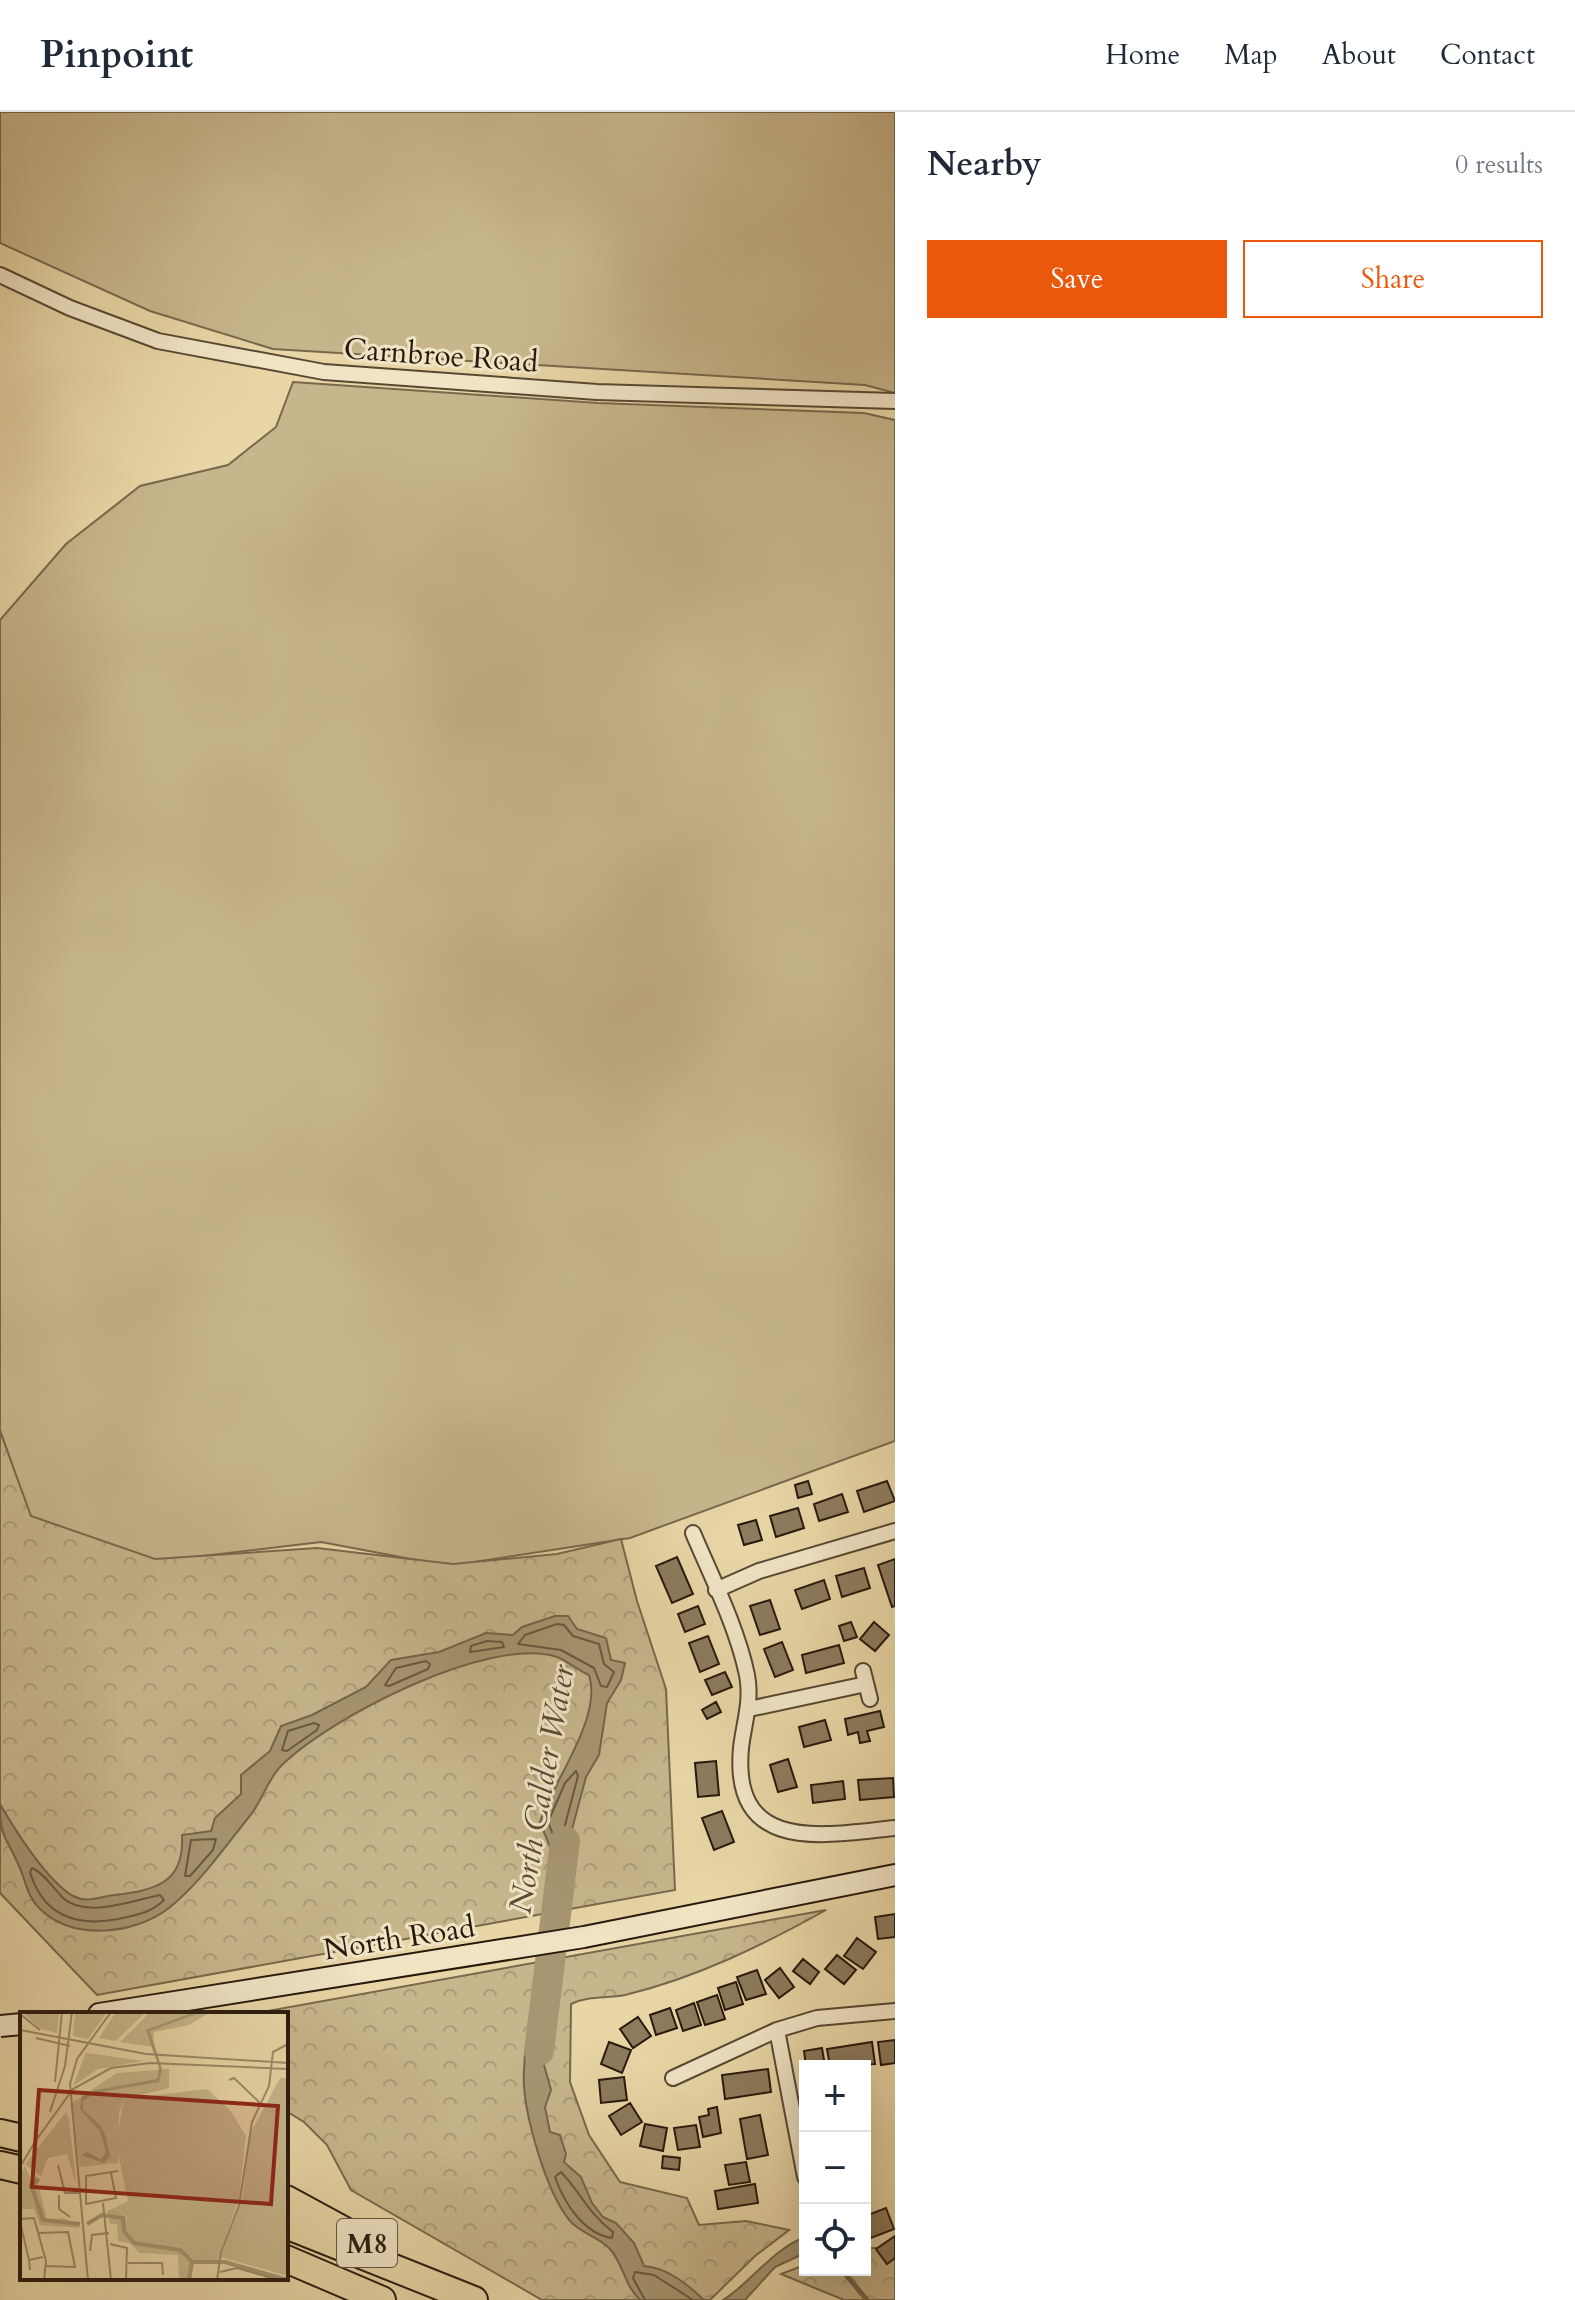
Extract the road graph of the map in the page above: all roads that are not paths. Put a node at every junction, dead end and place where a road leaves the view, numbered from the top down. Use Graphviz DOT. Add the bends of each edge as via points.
graph roads {
  1 [pos="0,275"];
  2 [pos="895,401"];
  3 [pos="895,1531"];
  4 [pos="693,1533"];
  5 [pos="716,1590"];
  6 [pos="866,1685"];
  7 [pos="749,1709"];
  8 [pos="895,1828"];
  9 [pos="895,1875"];
  10 [pos="895,2011"];
  11 [pos="112,2012"];
  12 [pos="0,2023"];
  13 [pos="20,2024"];
  14 [pos="777,2030"];
  15 [pos="20,2036"];
  16 [pos="673,2078"];
  17 [pos="0,2133"];
  18 [pos="20,2138"];
  19 [pos="799,2146"];
  20 [pos="288,2200"];
  21 [pos="288,2226"];
  22 [pos="288,2260"];
  23 [pos="448,2287"];
  24 [pos="382,2300"];
  25 [pos="474,2300"];
  1 -- 2 [label="street, Carnbroe Road" via="158,341 324,372 597,392"];
  3 -- 5 [label="street" via="759,1571"];
  4 -- 5 [label="street"];
  5 -- 7 [label="street" via="747,1676"];
  6 -- 7 [label="street"];
  7 -- 8 [label="street" via="741,1775 759,1815 777,1829 805,1836"];
  9 -- 11 [label="main road, North Road" via="584,1937"];
  10 -- 14 [label="street" via="817,2018"];
  12 -- 13 [label="main road, bridge"];
  12 -- 15 [label="highway"];
  14 -- 16 [label="street"];
  14 -- 19 [label="street"];
  17 -- 18 [label="highway"];
  20 -- 23 [label="highway, M8"];
  21 -- 23 [label="highway"];
  22 -- 24 [label="highway"];
  23 -- 25 [label="highway"];
}
